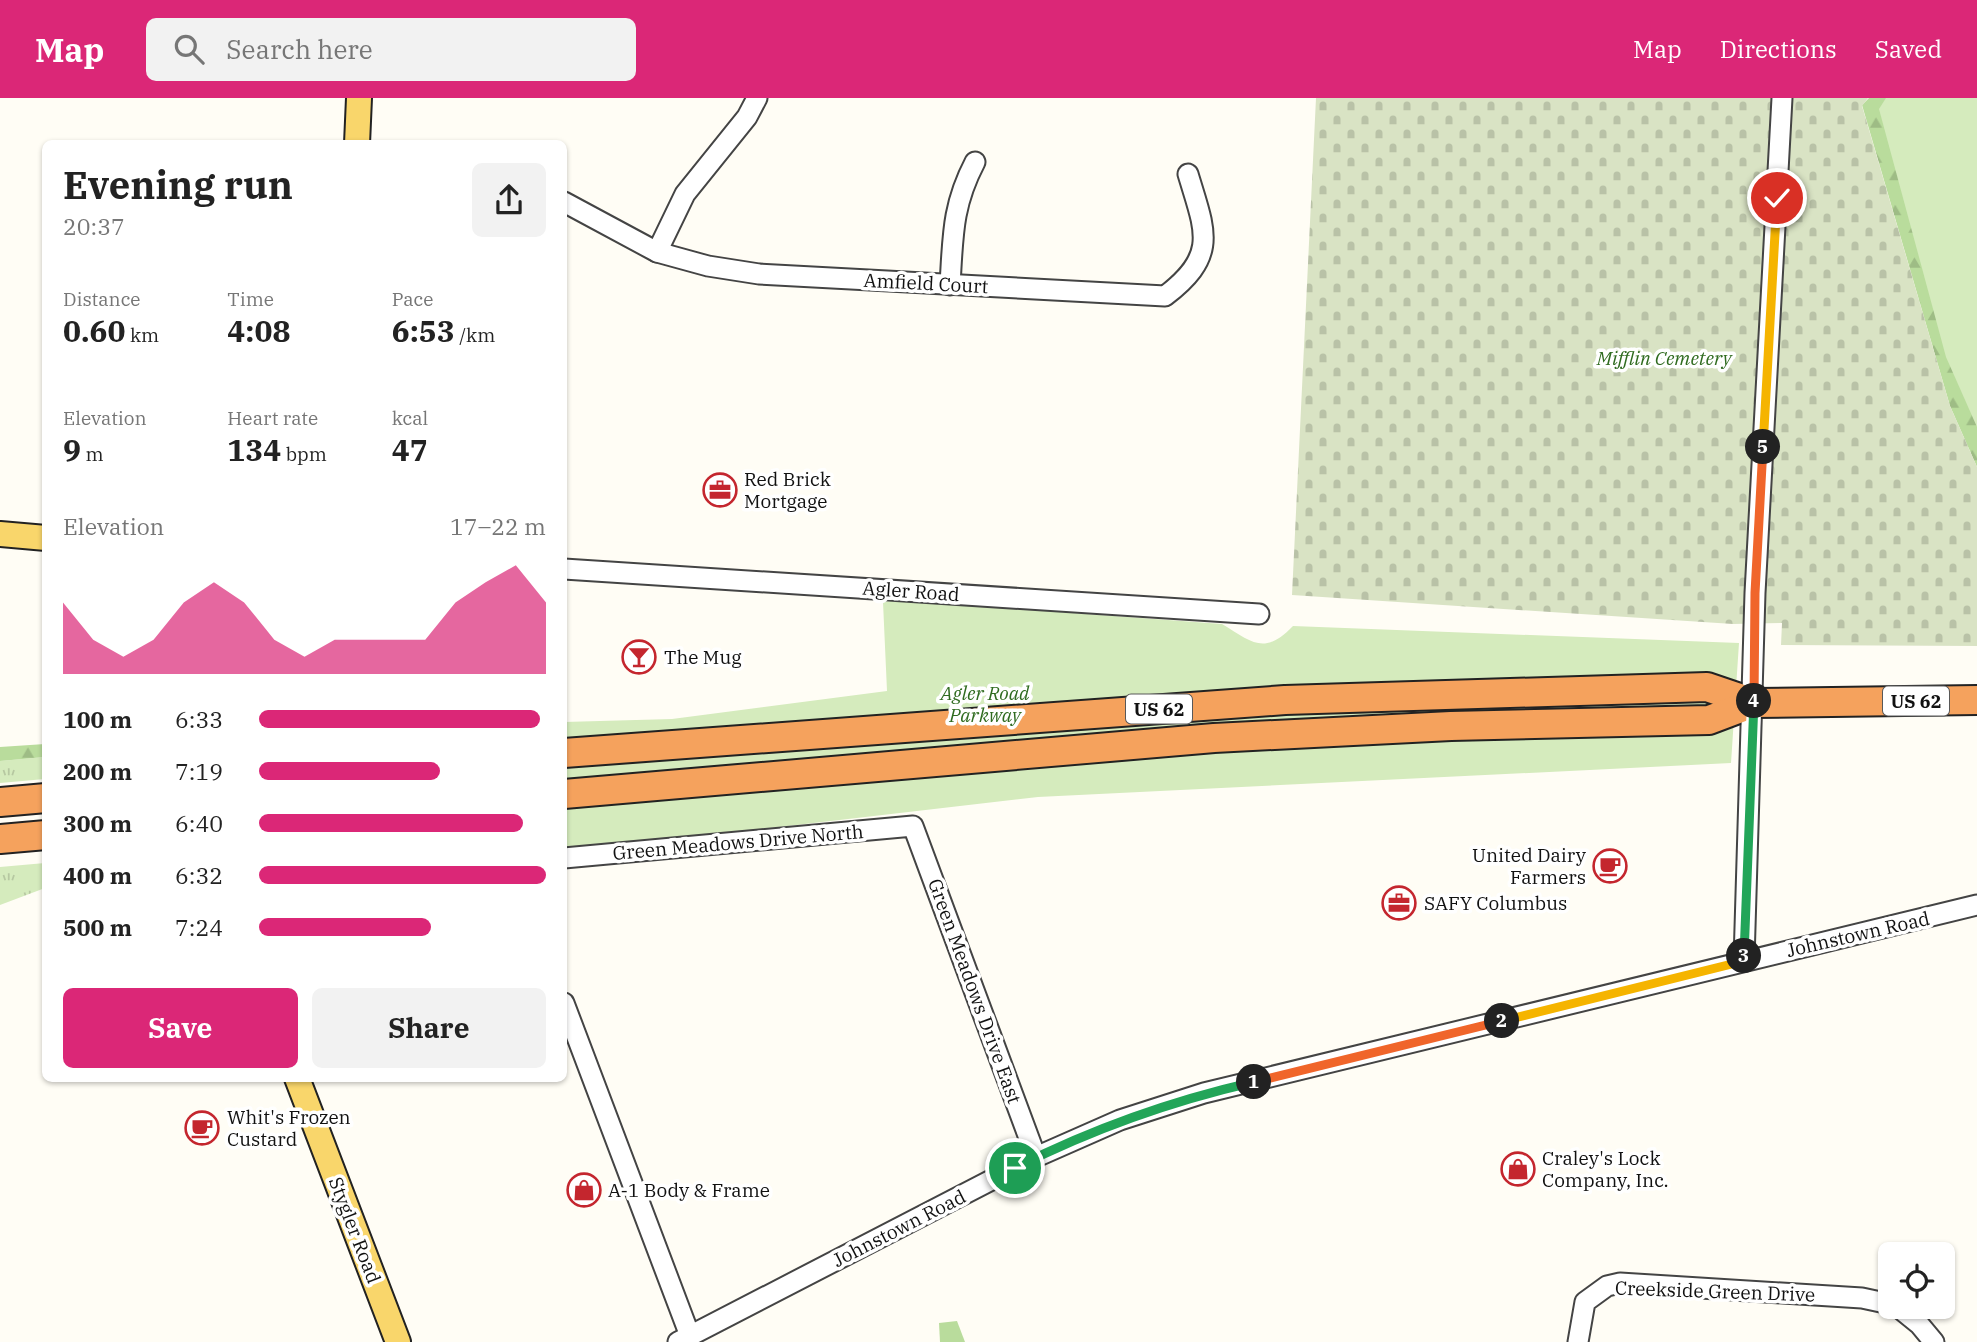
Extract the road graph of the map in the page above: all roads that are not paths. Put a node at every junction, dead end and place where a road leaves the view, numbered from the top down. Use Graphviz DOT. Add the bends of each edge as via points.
graph roads {
  1 [pos="359,98"];
  2 [pos="757,98"];
  3 [pos="1782,98"];
  4 [pos="357,140"];
  5 [pos="975,162"];
  6 [pos="1188,174"];
  7 [pos="567,204"];
  8 [pos="657,252"];
  9 [pos="950,285"];
  10 [pos="0,534"];
  11 [pos="42,538"];
  12 [pos="567,569"];
  13 [pos="1259,614"];
  14 [pos="1977,699"];
  15 [pos="1754,703"];
  16 [pos="567,753"];
  17 [pos="567,794"];
  18 [pos="42,798"];
  19 [pos="0,802"];
  20 [pos="913,826"];
  21 [pos="42,835"];
  22 [pos="0,839"];
  23 [pos="567,858"];
  24 [pos="1977,905"];
  25 [pos="1744,961"];
  26 [pos="567,1011"];
  27 [pos="300,1082"];
  28 [pos="1036,1157"];
  29 [pos="1878,1302"];
  30 [pos="1913,1319"];
  31 [pos="684,1339"];
  32 [pos="398,1342"];
  33 [pos="1578,1342"];
  34 [pos="1934,1342"];
  1 -- 4 [label="main road"];
  2 -- 8 [label="street" via="685,194"];
  3 -- 15 [label="street" via="1755,593"];
  5 -- 9 [label="street" via="960,190"];
  6 -- 9 [label="street, Amfield Court" via="1202,221 1203,250 1191,276 1165,296"];
  7 -- 8 [label="street, Amfield Court"];
  8 -- 9 [label="street, Amfield Court" via="760,274"];
  10 -- 11 [label="main road"];
  12 -- 13 [label="street, Agler Road"];
  14 -- 15 [label="highway, US 62"];
  15 -- 16 [label="highway, US 62" via="1707,687 1285,700"];
  15 -- 17 [label="highway, US 62" via="1709,720 1214,738"];
  15 -- 25 [label="street"];
  18 -- 19 [label="highway"];
  20 -- 23 [label="street, Green Meadows Drive North"];
  20 -- 28 [label="street, Green Meadows Drive East"];
  21 -- 22 [label="highway"];
  24 -- 25 [label="street, Johnstown Road"];
  25 -- 28 [label="street, Johnstown Road" via="1204,1093 1120,1120"];
  26 -- 31 [label="street"];
  27 -- 32 [label="main road, Stygler Road"];
  28 -- 31 [label="street, Johnstown Road"];
  29 -- 33 [label="street, Creekside Green Drive" via="1620,1283 1607,1286 1585,1302"];
  30 -- 34 [label="street"];
}
